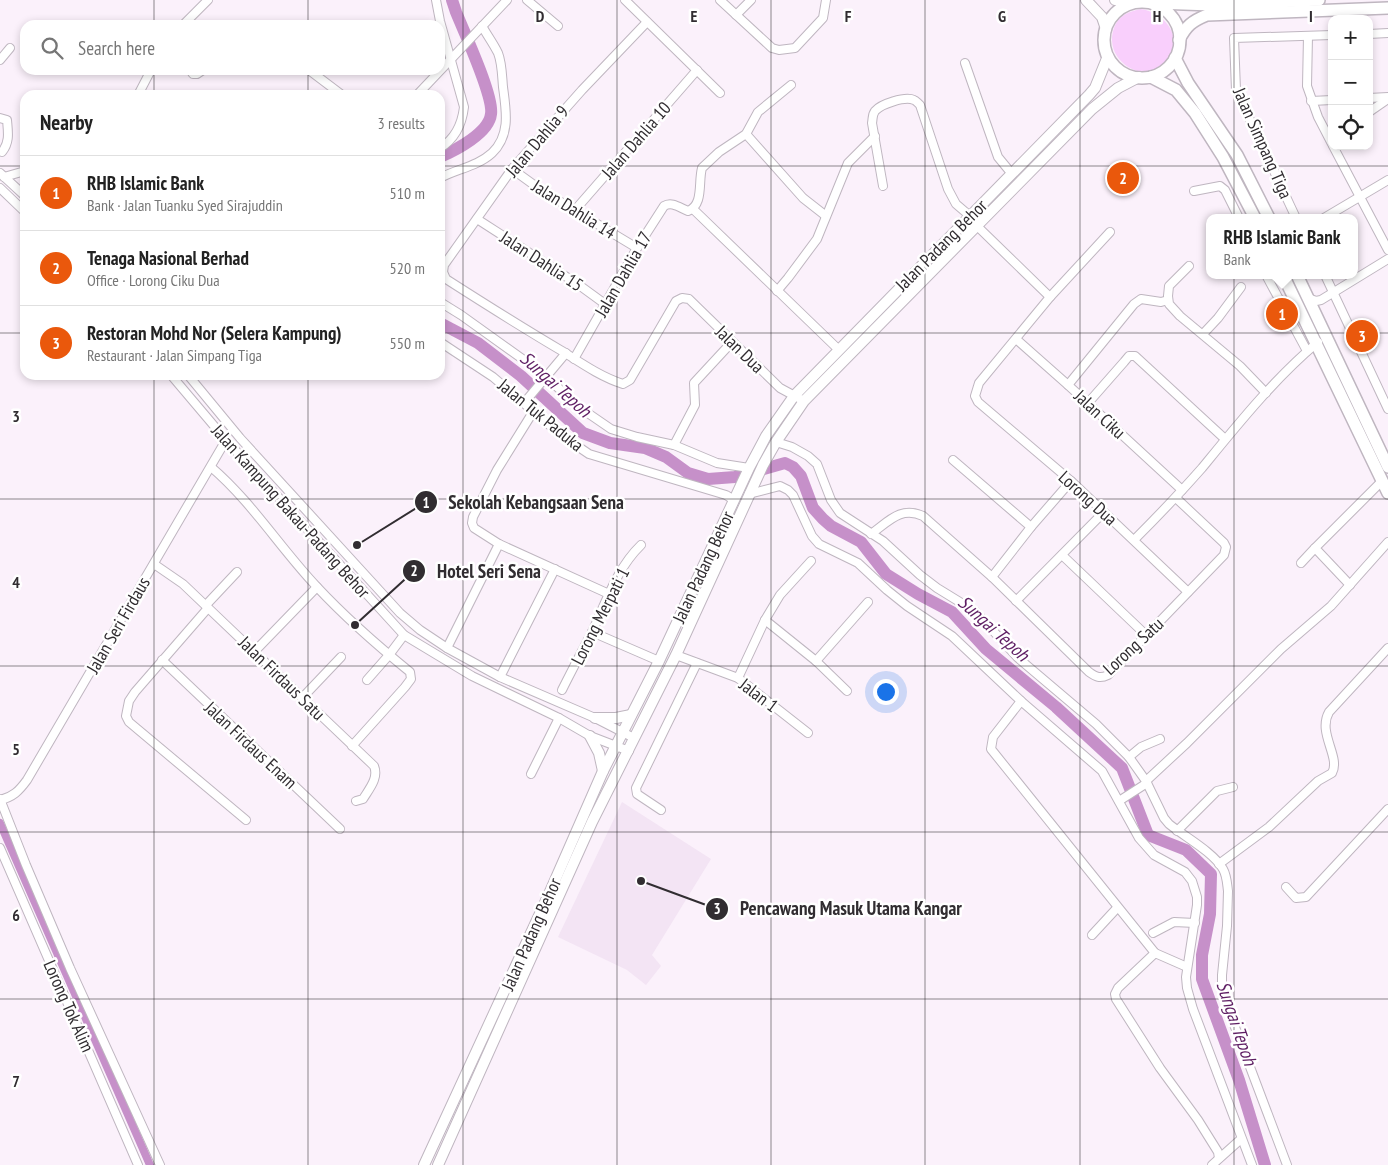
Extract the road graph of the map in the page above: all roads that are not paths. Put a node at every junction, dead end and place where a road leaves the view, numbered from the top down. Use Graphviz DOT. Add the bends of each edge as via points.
graph roads {
  1 [pos="208,0"];
  2 [pos="436,0"];
  3 [pos="507,0"];
  4 [pos="527,0"];
  5 [pos="625,0"];
  6 [pos="720,0"];
  7 [pos="751,0"];
  8 [pos="826,0"];
  9 [pos="1086,0"];
  10 [pos="1115,0"];
  11 [pos="1319,0"];
  12 [pos="1264,1"];
  13 [pos="1142,2"];
  14 [pos="1388,8"];
  15 [pos="736,15"];
  16 [pos="190,19"];
  17 [pos="440,20"];
  18 [pos="647,22"];
  19 [pos="482,26"];
  20 [pos="558,26"];
  21 [pos="1106,29"];
  22 [pos="1388,33"];
  23 [pos="445,34"];
  24 [pos="1373,34"];
  25 [pos="1328,35"];
  26 [pos="1308,36"];
  27 [pos="1179,40"];
  28 [pos="10,48"];
  29 [pos="454,56"];
  30 [pos="1108,56"];
  31 [pos="1175,58"];
  32 [pos="0,60"];
  33 [pos="964,63"];
  34 [pos="445,65"];
  35 [pos="697,70"];
  36 [pos="149,75"];
  37 [pos="316,75"];
  38 [pos="436,75"];
  39 [pos="1145,77"];
  40 [pos="791,85"];
  41 [pos="141,90"];
  42 [pos="335,90"];
  43 [pos="422,90"];
  44 [pos="720,93"];
  45 [pos="1373,98"];
  46 [pos="1388,98"];
  47 [pos="1328,100"];
  48 [pos="1311,101"];
  49 [pos="1373,109"];
  50 [pos="0,118"];
  51 [pos="746,134"];
  52 [pos="875,136"];
  53 [pos="1328,136"];
  54 [pos="445,144"];
  55 [pos="1335,150"];
  56 [pos="1,153"];
  57 [pos="512,169"];
  58 [pos="20,172"];
  59 [pos="1012,174"];
  60 [pos="2,175"];
  61 [pos="445,176"];
  62 [pos="1388,180"];
  63 [pos="883,186"];
  64 [pos="0,188"];
  65 [pos="20,191"];
  66 [pos="1194,191"];
  67 [pos="1360,198"];
  68 [pos="20,207"];
  69 [pos="693,209"];
  70 [pos="575,210"];
  71 [pos="1237,214"];
  72 [pos="1253,214"];
  73 [pos="1267,214"];
  74 [pos="1294,214"];
  75 [pos="1331,214"];
  76 [pos="826,216"];
  77 [pos="478,219"];
  78 [pos="973,221"];
  79 [pos="1110,232"];
  80 [pos="637,248"];
  81 [pos="1388,250"];
  82 [pos="1388,259"];
  83 [pos="445,264"];
  84 [pos="1188,266"];
  85 [pos="445,277"];
  86 [pos="1358,277"];
  87 [pos="1268,279"];
  88 [pos="1285,279"];
  89 [pos="1299,279"];
  90 [pos="1327,279"];
  91 [pos="1355,279"];
  92 [pos="1241,287"];
  93 [pos="777,291"];
  94 [pos="1333,292"];
  95 [pos="1050,297"];
  96 [pos="1168,298"];
  97 [pos="1308,298"];
  98 [pos="605,304"];
  99 [pos="445,305"];
  100 [pos="1203,334"];
  101 [pos="1016,339"];
  102 [pos="1321,340"];
  103 [pos="732,342"];
  104 [pos="445,345"];
  105 [pos="839,350"];
  106 [pos="1307,351"];
  107 [pos="566,354"];
  108 [pos="574,359"];
  109 [pos="547,376"];
  110 [pos="175,380"];
  111 [pos="193,380"];
  112 [pos="1068,384"];
  113 [pos="1266,393"];
  114 [pos="794,396"];
  115 [pos="526,401"];
  116 [pos="804,402"];
  117 [pos="1088,403"];
  118 [pos="1388,409"];
  119 [pos="533,412"];
  120 [pos="1225,439"];
  121 [pos="226,440"];
  122 [pos="776,442"];
  123 [pos="674,444"];
  124 [pos="953,460"];
  125 [pos="211,467"];
  126 [pos="749,468"];
  127 [pos="1384,473"];
  128 [pos="1071,481"];
  129 [pos="1182,490"];
  130 [pos="751,491"];
  131 [pos="1388,493"];
  132 [pos="736,498"];
  133 [pos="1176,498"];
  134 [pos="1104,512"];
  135 [pos="1031,527"];
  136 [pos="871,534"];
  137 [pos="1134,540"];
  138 [pos="1388,542"];
  139 [pos="499,544"];
  140 [pos="641,545"];
  141 [pos="1315,548"];
  142 [pos="1062,555"];
  143 [pos="811,561"];
  144 [pos="1301,563"];
  145 [pos="154,564"];
  146 [pos="554,569"];
  147 [pos="237,572"];
  148 [pos="992,577"];
  149 [pos="1350,585"];
  150 [pos="317,587"];
  151 [pos="1188,592"];
  152 [pos="609,594"];
  153 [pos="1016,601"];
  154 [pos="868,602"];
  155 [pos="207,606"];
  156 [pos="765,620"];
  157 [pos="592,632"];
  158 [pos="404,635"];
  159 [pos="1147,636"];
  160 [pos="448,648"];
  161 [pos="1388,648"];
  162 [pos="254,652"];
  163 [pos="389,655"];
  164 [pos="676,655"];
  165 [pos="341,657"];
  166 [pos="162,660"];
  167 [pos="659,661"];
  168 [pos="816,661"];
  169 [pos="697,662"];
  170 [pos="500,677"];
  171 [pos="738,678"];
  172 [pos="367,680"];
  173 [pos="562,690"];
  174 [pos="848,691"];
  175 [pos="302,698"];
  176 [pos="1021,701"];
  177 [pos="631,715"];
  178 [pos="559,718"];
  179 [pos="595,718"];
  180 [pos="622,733"];
  181 [pos="808,733"];
  182 [pos="590,736"];
  183 [pos="634,738"];
  184 [pos="1160,740"];
  185 [pos="352,746"];
  186 [pos="616,746"];
  187 [pos="629,751"];
  188 [pos="1128,757"];
  189 [pos="603,771"];
  190 [pos="531,774"];
  191 [pos="1145,783"];
  192 [pos="1233,787"];
  193 [pos="1122,799"];
  194 [pos="0,800"];
  195 [pos="356,801"];
  196 [pos="1388,809"];
  197 [pos="660,810"];
  198 [pos="246,820"];
  199 [pos="340,829"];
  200 [pos="1177,830"];
  201 [pos="0,848"];
  202 [pos="2,860"];
  203 [pos="1219,864"];
  204 [pos="1286,887"];
  205 [pos="1117,908"];
  206 [pos="1195,923"];
  207 [pos="1153,933"];
  208 [pos="1092,935"];
  209 [pos="1155,953"];
  210 [pos="1187,967"];
  211 [pos="1241,1139"];
  212 [pos="1219,1158"];
  213 [pos="138,1165"];
  214 [pos="160,1165"];
  215 [pos="424,1165"];
  216 [pos="438,1165"];
  217 [pos="1212,1165"];
  218 [pos="1252,1165"];
  219 [pos="1287,1165"];
  1 -- 16 [label="street"];
  2 -- 17 [label="street"];
  3 -- 19 [label="street"];
  4 -- 20 [label="street"];
  5 -- 18 [label="street"];
  6 -- 15 [label="street"];
  7 -- 15 [label="street"];
  8 -- 15 [label="street" via="823,18 796,48 788,50 772,48"];
  9 -- 21 [label="main road" via="1102,16"];
  10 -- 13 [label="main road"];
  11 -- 12 [label="highway"];
  12 -- 13 [label="highway" via="1211,5"];
  13 -- 21 [label="highway" via="1117,11"];
  13 -- 27 [label="highway" via="1156,5 1172,16"];
  14 -- 27 [label="highway" via="1208,15 1196,19"];
  18 -- 35 [label="street"];
  18 -- 57 [label="street, Jalan Dahlia 9"];
  19 -- 29 [label="street"];
  19 -- 61 [label="street" via="498,52 506,102 505,132 492,153"];
  21 -- 30 [label="highway" via="1104,40"];
  22 -- 24 [label="street"];
  23 -- 29 [label="street"];
  25 -- 26 [label="street"];
  26 -- 48 [label="street" via="1307,86"];
  26 -- 74 [label="street, Jalan Simpang Tiga" via="1234,38 1236,90"];
  27 -- 31 [label="highway"];
  28 -- 32 [label="street"];
  29 -- 34 [label="street"];
  29 -- 54 [label="street" via="455,79 464,113 454,138"];
  30 -- 39 [label="highway" via="1121,71"];
  30 -- 59 [label="main road, Jalan Padang Behor" via="1095,88"];
  31 -- 39 [label="highway" via="1165,70"];
  31 -- 73 [label="highway" via="1188,83 1237,155"];
  33 -- 59 [label="street" via="998,157"];
  35 -- 44 [label="street"];
  35 -- 70 [label="street, Jalan Dahlia 10"];
  36 -- 41 [label="street"];
  37 -- 42 [label="street"];
  38 -- 43 [label="street"];
  39 -- 72 [label="highway" via="1176,90 1195,113"];
  39 -- 78 [label="main road, Jalan Padang Behor" via="1118,88 1092,109"];
  40 -- 51 [label="street" via="758,112"];
  45 -- 46 [label="street"];
  46 -- 49 [label="street"];
  47 -- 48 [label="street"];
  48 -- 53 [label="street"];
  50 -- 56 [label="street" via="7,120 8,139"];
  51 -- 69 [label="street" via="702,168 698,202"];
  51 -- 76 [label="street" via="803,198"];
  52 -- 63 [label="street"];
  52 -- 76 [label="street" via="848,163"];
  52 -- 78 [label="street" via="872,123 877,108 905,98 920,105 948,189 956,204"];
  55 -- 67 [label="street"];
  57 -- 70 [label="street, Jalan Dahlia 14"];
  57 -- 77 [label="street, Jalan Dahlia 9"];
  58 -- 60 [label="street"];
  59 -- 78 [label="main road, Jalan Padang Behor"];
  60 -- 65 [label="street"];
  62 -- 67 [label="street"];
  64 -- 68 [label="street"];
  66 -- 71 [label="street" via="1220,186"];
  67 -- 75 [label="street"];
  67 -- 81 [label="street"];
  69 -- 80 [label="street, Jalan Dahlia 17" via="688,211 672,204 664,206"];
  69 -- 93 [label="street"];
  70 -- 80 [label="street, Jalan Dahlia 14"];
  76 -- 93 [label="street" via="817,239"];
  77 -- 83 [label="street, Jalan Dahlia 9"];
  77 -- 98 [label="street, Jalan Dahlia 15"];
  78 -- 95 [label="street"];
  78 -- 105 [label="main road, Jalan Padang Behor"];
  78 -- 116 [label="main road, Jalan Padang Behor"];
  79 -- 95 [label="street"];
  80 -- 98 [label="street, Jalan Dahlia 17"];
  82 -- 86 [label="street"];
  84 -- 96 [label="street" via="1169,286"];
  85 -- 107 [label="street, Jalan Dahlia 9"];
  87 -- 106 [label="street"];
  88 -- 102 [label="highway"];
  89 -- 97 [label="highway"];
  90 -- 94 [label="street"];
  91 -- 94 [label="street"];
  92 -- 100 [label="street"];
  93 -- 105 [label="street"];
  94 -- 97 [label="street" via="1321,300"];
  94 -- 118 [label="street"];
  95 -- 101 [label="street"];
  96 -- 100 [label="street" via="1180,316"];
  96 -- 112 [label="street" via="1162,302 1141,299 1134,304"];
  97 -- 102 [label="highway"];
  98 -- 108 [label="street, Jalan Dahlia 17"];
  99 -- 109 [label="street"];
  100 -- 113 [label="street"];
  101 -- 112 [label="street, Jalan Ciku"];
  101 -- 128 [label="street, Lorong Dua" via="979,383 975,396 978,402"];
  102 -- 106 [label="street"];
  102 -- 127 [label="highway"];
  103 -- 108 [label="street, Jalan Dua" via="689,299 682,298 676,301 630,380 623,384"];
  103 -- 114 [label="street, Jalan Dua" via="780,388"];
  103 -- 123 [label="street" via="694,383 695,406"];
  104 -- 115 [label="street, Jalan Tuk Paduka"];
  105 -- 114 [label="main road, Jalan Padang Behor"];
  106 -- 113 [label="street"];
  107 -- 108 [label="street"];
  107 -- 109 [label="street"];
  109 -- 115 [label="street"];
  109 -- 123 [label="street" via="579,408 611,428 636,437"];
  110 -- 121 [label="street, Jalan Kampung Bakau-Padang Behor"];
  111 -- 160 [label="street, Jalan Kampung Bakau-Padang Behor" via="240,438 400,613"];
  112 -- 117 [label="street, Jalan Ciku"];
  113 -- 120 [label="street"];
  114 -- 116 [label="street, Jalan Dua"];
  114 -- 126 [label="main road, Jalan Padang Behor" via="766,436"];
  115 -- 119 [label="street, Jalan Tuk Paduka"];
  116 -- 122 [label="main road, Jalan Padang Behor"];
  117 -- 120 [label="street" via="1129,356 1135,356"];
  117 -- 129 [label="street, Jalan Ciku"];
  119 -- 132 [label="street, Jalan Tuk Paduka" via="589,454"];
  119 -- 139 [label="street" via="497,470 472,522 474,528"];
  120 -- 129 [label="street"];
  121 -- 125 [label="street, Jalan Seri Firdaus"];
  121 -- 158 [label="street, Jalan Kampung Bakau-Padang Behor"];
  122 -- 130 [label="main road, Jalan Padang Behor"];
  122 -- 136 [label="street" via="792,447 817,464 830,500 840,513"];
  123 -- 126 [label="street" via="717,463"];
  124 -- 135 [label="street"];
  125 -- 145 [label="street, Jalan Seri Firdaus"];
  125 -- 150 [label="street" via="237,492"];
  126 -- 132 [label="main road, Jalan Padang Behor"];
  127 -- 131 [label="highway"];
  127 -- 141 [label="street"];
  128 -- 134 [label="street, Lorong Dua"];
  128 -- 135 [label="street"];
  129 -- 133 [label="street"];
  130 -- 164 [label="main road, Jalan Padang Behor"];
  130 -- 176 [label="street" via="780,486 788,490 819,544 858,563 907,606 952,636"];
  132 -- 167 [label="main road, Jalan Padang Behor"];
  133 -- 137 [label="street"];
  133 -- 151 [label="street, Lorong Satu" via="1226,547 1224,555"];
  134 -- 137 [label="street, Lorong Dua"];
  134 -- 142 [label="street"];
  135 -- 148 [label="street"];
  136 -- 148 [label="street, Lorong Satu" via="901,513 913,511 923,516"];
  136 -- 188 [label="street" via="932,584 976,612 1017,657 1096,724"];
  137 -- 151 [label="street, Lorong Dua"];
  138 -- 149 [label="street"];
  139 -- 146 [label="street"];
  139 -- 160 [label="street"];
  140 -- 152 [label="street, Lorong Merpati 1" via="632,554"];
  141 -- 144 [label="street"];
  141 -- 149 [label="street"];
  142 -- 153 [label="street"];
  142 -- 159 [label="street"];
  143 -- 156 [label="street" via="780,595"];
  145 -- 155 [label="street, Jalan Firdaus Satu"];
  145 -- 194 [label="street, Jalan Seri Firdaus" via="27,780 11,797"];
  146 -- 152 [label="street"];
  146 -- 170 [label="street"];
  147 -- 155 [label="street"];
  148 -- 153 [label="street, Lorong Satu"];
  149 -- 191 [label="street"];
  150 -- 162 [label="street"];
  150 -- 163 [label="street"];
  151 -- 159 [label="street, Lorong Satu"];
  152 -- 157 [label="street, Lorong Merpati 1"];
  153 -- 159 [label="street, Lorong Satu" via="1099,678 1108,675"];
  154 -- 168 [label="street"];
  155 -- 162 [label="street, Jalan Firdaus Satu"];
  155 -- 166 [label="street"];
  156 -- 168 [label="street"];
  156 -- 171 [label="street"];
  157 -- 167 [label="street"];
  157 -- 173 [label="street, Lorong Merpati 1"];
  158 -- 163 [label="street"];
  158 -- 178 [label="street, Jalan Kampung Bakau-Padang Behor" via="472,676"];
  160 -- 170 [label="street, Jalan Kampung Bakau-Padang Behor"];
  161 -- 203 [label="street" via="1326,717 1334,766 1332,773 1318,781 1269,827"];
  162 -- 175 [label="street, Jalan Firdaus Satu"];
  163 -- 172 [label="street"];
  163 -- 185 [label="street" via="410,672 411,679"];
  164 -- 169 [label="street, Jalan 1"];
  164 -- 183 [label="main road, Jalan Padang Behor"];
  165 -- 175 [label="street"];
  166 -- 198 [label="street" via="129,702 126,716 129,722"];
  166 -- 199 [label="street, Jalan Firdaus Enam"];
  167 -- 177 [label="main road, Jalan Padang Behor"];
  168 -- 174 [label="street"];
  169 -- 171 [label="street, Jalan 1"];
  169 -- 197 [label="street" via="636,788 637,794"];
  170 -- 179 [label="street, Jalan Kampung Bakau-Padang Behor"];
  171 -- 181 [label="street, Jalan 1"];
  175 -- 185 [label="street, Jalan Firdaus Satu"];
  176 -- 193 [label="street" via="1102,771"];
  176 -- 205 [label="street" via="993,737 991,749"];
  177 -- 179 [label="main road"];
  177 -- 180 [label="main road, Jalan Padang Behor"];
  178 -- 182 [label="street, Jalan Kampung Bakau-Padang Behor"];
  178 -- 190 [label="street"];
  179 -- 180 [label="street, Jalan Kampung Bakau-Padang Behor"];
  180 -- 183 [label="street, Jalan Kampung Bakau-Padang Behor"];
  180 -- 186 [label="main road, Jalan Padang Behor"];
  182 -- 186 [label="street, Jalan Kampung Bakau-Padang Behor"];
  182 -- 189 [label="main road" via="599,753"];
  183 -- 187 [label="main road, Jalan Padang Behor"];
  184 -- 188 [label="street" via="1141,747"];
  185 -- 195 [label="street, Jalan Firdaus Satu" via="377,772 363,799"];
  186 -- 187 [label="street, Jalan Kampung Bakau-Padang Behor"];
  186 -- 189 [label="main road, Jalan Padang Behor"];
  187 -- 216 [label="main road, Jalan Padang Behor" via="592,822"];
  188 -- 191 [label="street"];
  189 -- 215 [label="main road, Jalan Padang Behor"];
  191 -- 193 [label="street"];
  191 -- 200 [label="street" via="1164,818"];
  192 -- 200 [label="street" via="1217,791"];
  193 -- 206 [label="street" via="1132,826 1148,849 1185,872 1192,881 1197,897"];
  194 -- 214 [label="street"];
  196 -- 204 [label="street" via="1306,897 1296,898"];
  200 -- 203 [label="street"];
  201 -- 202 [label="street, Lorong Tok Alim"];
  202 -- 213 [label="street, Lorong Tok Alim"];
  203 -- 219 [label="street" via="1228,881 1222,986"];
  205 -- 208 [label="street"];
  205 -- 209 [label="street"];
  206 -- 207 [label="street" via="1174,922"];
  206 -- 210 [label="street"];
  209 -- 210 [label="street"];
  209 -- 212 [label="street" via="1118,988 1116,999 1198,1120"];
  210 -- 211 [label="street" via="1193,1009"];
  211 -- 212 [label="street"];
  211 -- 218 [label="street"];
  212 -- 217 [label="street"];
}
